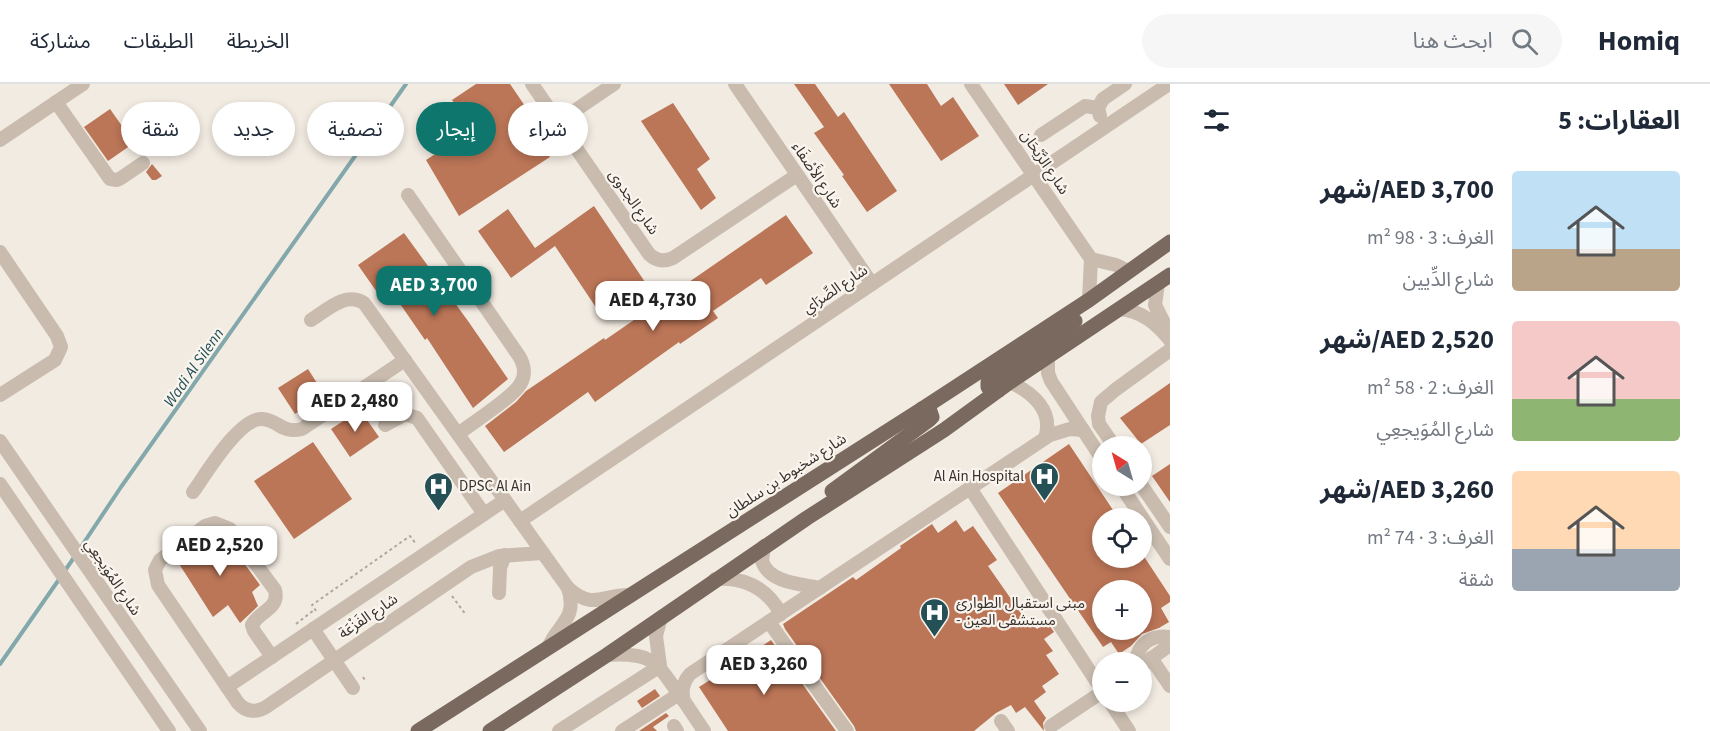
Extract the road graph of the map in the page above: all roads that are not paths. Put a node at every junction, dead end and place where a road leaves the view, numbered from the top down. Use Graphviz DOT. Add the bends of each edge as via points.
graph roads {
  1 [pos="83,84"];
  2 [pos="532,84"];
  3 [pos="614,84"];
  4 [pos="735,84"];
  5 [pos="971,84"];
  6 [pos="1125,84"];
  7 [pos="1169,84"];
  8 [pos="56,102"];
  9 [pos="544,102"];
  10 [pos="587,102"];
  11 [pos="1098,108"];
  12 [pos="1103,128"];
  13 [pos="1041,135"];
  14 [pos="0,140"];
  15 [pos="582,156"];
  16 [pos="143,163"];
  17 [pos="797,175"];
  18 [pos="1033,175"];
  19 [pos="408,195"];
  20 [pos="1170,243"];
  21 [pos="0,252"];
  22 [pos="1091,259"];
  23 [pos="1128,271"];
  24 [pos="1164,279"];
  25 [pos="872,284"];
  26 [pos="1089,300"];
  27 [pos="1119,309"];
  28 [pos="311,320"];
  29 [pos="1170,340"];
  30 [pos="1170,350"];
  31 [pos="1048,357"];
  32 [pos="405,360"];
  33 [pos="1005,386"];
  34 [pos="1,396"];
  35 [pos="922,409"];
  36 [pos="385,425"];
  37 [pos="1083,430"];
  38 [pos="458,434"];
  39 [pos="1107,436"];
  40 [pos="1045,438"];
  41 [pos="0,441"];
  42 [pos="1092,444"];
  43 [pos="0,484"];
  44 [pos="970,488"];
  45 [pos="193,492"];
  46 [pos="1128,496"];
  47 [pos="1149,496"];
  48 [pos="505,500"];
  49 [pos="484,514"];
  50 [pos="807,518"];
  51 [pos="520,521"];
  52 [pos="1170,527"];
  53 [pos="764,546"];
  54 [pos="542,553"];
  55 [pos="506,555"];
  56 [pos="1170,559"];
  57 [pos="481,562"];
  58 [pos="499,572"];
  59 [pos="715,579"];
  60 [pos="568,588"];
  61 [pos="820,588"];
  62 [pos="499,593"];
  63 [pos="631,595"];
  64 [pos="661,617"];
  65 [pos="775,618"];
  66 [pos="313,629"];
  67 [pos="1170,637"];
  68 [pos="1170,645"];
  69 [pos="548,649"];
  70 [pos="1138,652"];
  71 [pos="607,654"];
  72 [pos="272,657"];
  73 [pos="1152,658"];
  74 [pos="334,660"];
  75 [pos="660,666"];
  76 [pos="1152,668"];
  77 [pos="1092,676"];
  78 [pos="1170,686"];
  79 [pos="227,687"];
  80 [pos="353,688"];
  81 [pos="681,697"];
  82 [pos="1092,698"];
  83 [pos="454,709"];
  84 [pos="1117,712"];
  85 [pos="1051,726"];
  86 [pos="169,731"];
  87 [pos="200,731"];
  88 [pos="418,731"];
  89 [pos="439,731"];
  90 [pos="490,731"];
  91 [pos="559,731"];
  92 [pos="622,731"];
  93 [pos="704,731"];
  94 [pos="847,731"];
  95 [pos="1129,731"];
  1 -- 8 [label="street"];
  2 -- 9 [label="street, شارع الجدوى"];
  3 -- 10 [label="street"];
  4 -- 17 [label="street, شارع الأَصْفَاء"];
  5 -- 18 [label="street, شارع الرَّيْحَان"];
  6 -- 11 [label="street" via="1103,99"];
  7 -- 12 [label="street, شارع الصِّرَاي"];
  8 -- 14 [label="street"];
  8 -- 16 [label="street" via="110,179 121,178"];
  11 -- 12 [label="street"];
  11 -- 13 [label="street" via="1085,106"];
  12 -- 18 [label="street, شارع الصِّرَاي"];
  15 -- 17 [label="street, شارع الجدوى" via="650,254 663,261"];
  17 -- 25 [label="street, شارع الأَصْفَاء"];
  18 -- 22 [label="street, شارع الرَّيْحَان"];
  18 -- 25 [label="street, شارع الصِّرَاي"];
  19 -- 38 [label="street" via="523,365 524,376 517,390"];
  20 -- 23 [label="main road, شارع شخبوط بن سلطان"];
  20 -- 33 [label="main road" via="1117,292 988,382 991,391"];
  21 -- 34 [label="street" via="61,347 55,360"];
  22 -- 23 [label="street"];
  22 -- 26 [label="street"];
  23 -- 26 [label="main road, شارع شخبوط بن سلطان"];
  24 -- 27 [label="main road"];
  24 -- 29 [label="street" via="1155,305"];
  25 -- 51 [label="street, شارع الصِّرَاي"];
  26 -- 35 [label="main road, شارع شخبوط بن سلطان"];
  27 -- 29 [label="street" via="1145,317"];
  27 -- 31 [label="main road"];
  28 -- 32 [label="street" via="342,300 359,300"];
  30 -- 39 [label="street" via="1101,402 1099,424"];
  31 -- 33 [label="main road"];
  31 -- 37 [label="street" via="1051,381"];
  32 -- 38 [label="street"];
  32 -- 45 [label="street" via="302,429 283,429 263,419 249,423"];
  33 -- 40 [label="street" via="1030,393 1044,412 1048,424"];
  33 -- 50 [label="main road"];
  35 -- 50 [label="main road" via="930,411 930,420 835,488"];
  35 -- 63 [label="main road, شارع شخبوط بن سلطان"];
  36 -- 49 [label="street" via="401,415 417,418"];
  37 -- 40 [label="street" via="1063,430"];
  37 -- 42 [label="street"];
  38 -- 48 [label="street"];
  40 -- 44 [label="street"];
  41 -- 87 [label="street, شارع المُوَيجعِي"];
  43 -- 86 [label="street"];
  44 -- 61 [label="street"];
  44 -- 77 [label="street"];
  46 -- 56 [label="street"];
  47 -- 52 [label="street"];
  48 -- 49 [label="street, شارع الفَزْعَة"];
  48 -- 51 [label="street"];
  49 -- 66 [label="street, شارع الفَزْعَة"];
  50 -- 53 [label="main road"];
  51 -- 54 [label="street"];
  53 -- 59 [label="main road"];
  53 -- 61 [label="street" via="762,561 770,575"];
  54 -- 55 [label="street, شارع الفَزْعَة"];
  54 -- 60 [label="street"];
  55 -- 57 [label="street, شارع الفَزْعَة"];
  55 -- 58 [label="street"];
  57 -- 58 [label="street"];
  57 -- 74 [label="street, شارع الفَزْعَة"];
  58 -- 62 [label="street"];
  59 -- 64 [label="main road"];
  59 -- 65 [label="street" via="735,579 754,585 770,597"];
  60 -- 63 [label="street" via="580,598 594,601"];
  60 -- 69 [label="street" via="568,619"];
  61 -- 65 [label="street"];
  63 -- 69 [label="main road, شارع شخبوط بن سلطان"];
  64 -- 71 [label="main road"];
  64 -- 75 [label="street" via="656,636"];
  65 -- 81 [label="street" via="690,674"];
  65 -- 94 [label="street"];
  66 -- 72 [label="street, شارع الفَزْعَة"];
  66 -- 74 [label="street"];
  67 -- 70 [label="street" via="1156,636"];
  68 -- 73 [label="street"];
  69 -- 83 [label="main road, شارع شخبوط بن سلطان"];
  71 -- 75 [label="street" via="637,654"];
  71 -- 90 [label="main road"];
  72 -- 79 [label="street, شارع الفَزْعَة"];
  72 -- 79 [label="street, شارع الفَزْعَة" via="252,625 274,604 275,590 230,529 215,523 205,526 160,560 155,570 158,585"];
  74 -- 79 [label="street, شارع الفَزْعَة" via="256,711 242,707"];
  74 -- 80 [label="street"];
  75 -- 81 [label="street"];
  75 -- 91 [label="street"];
  76 -- 78 [label="street"];
  81 -- 92 [label="street"];
  81 -- 93 [label="street"];
  82 -- 85 [label="street"];
  83 -- 88 [label="main road, شارع شخبوط بن سلطان"];
  83 -- 89 [label="main road"];
  84 -- 95 [label="street"];
}
